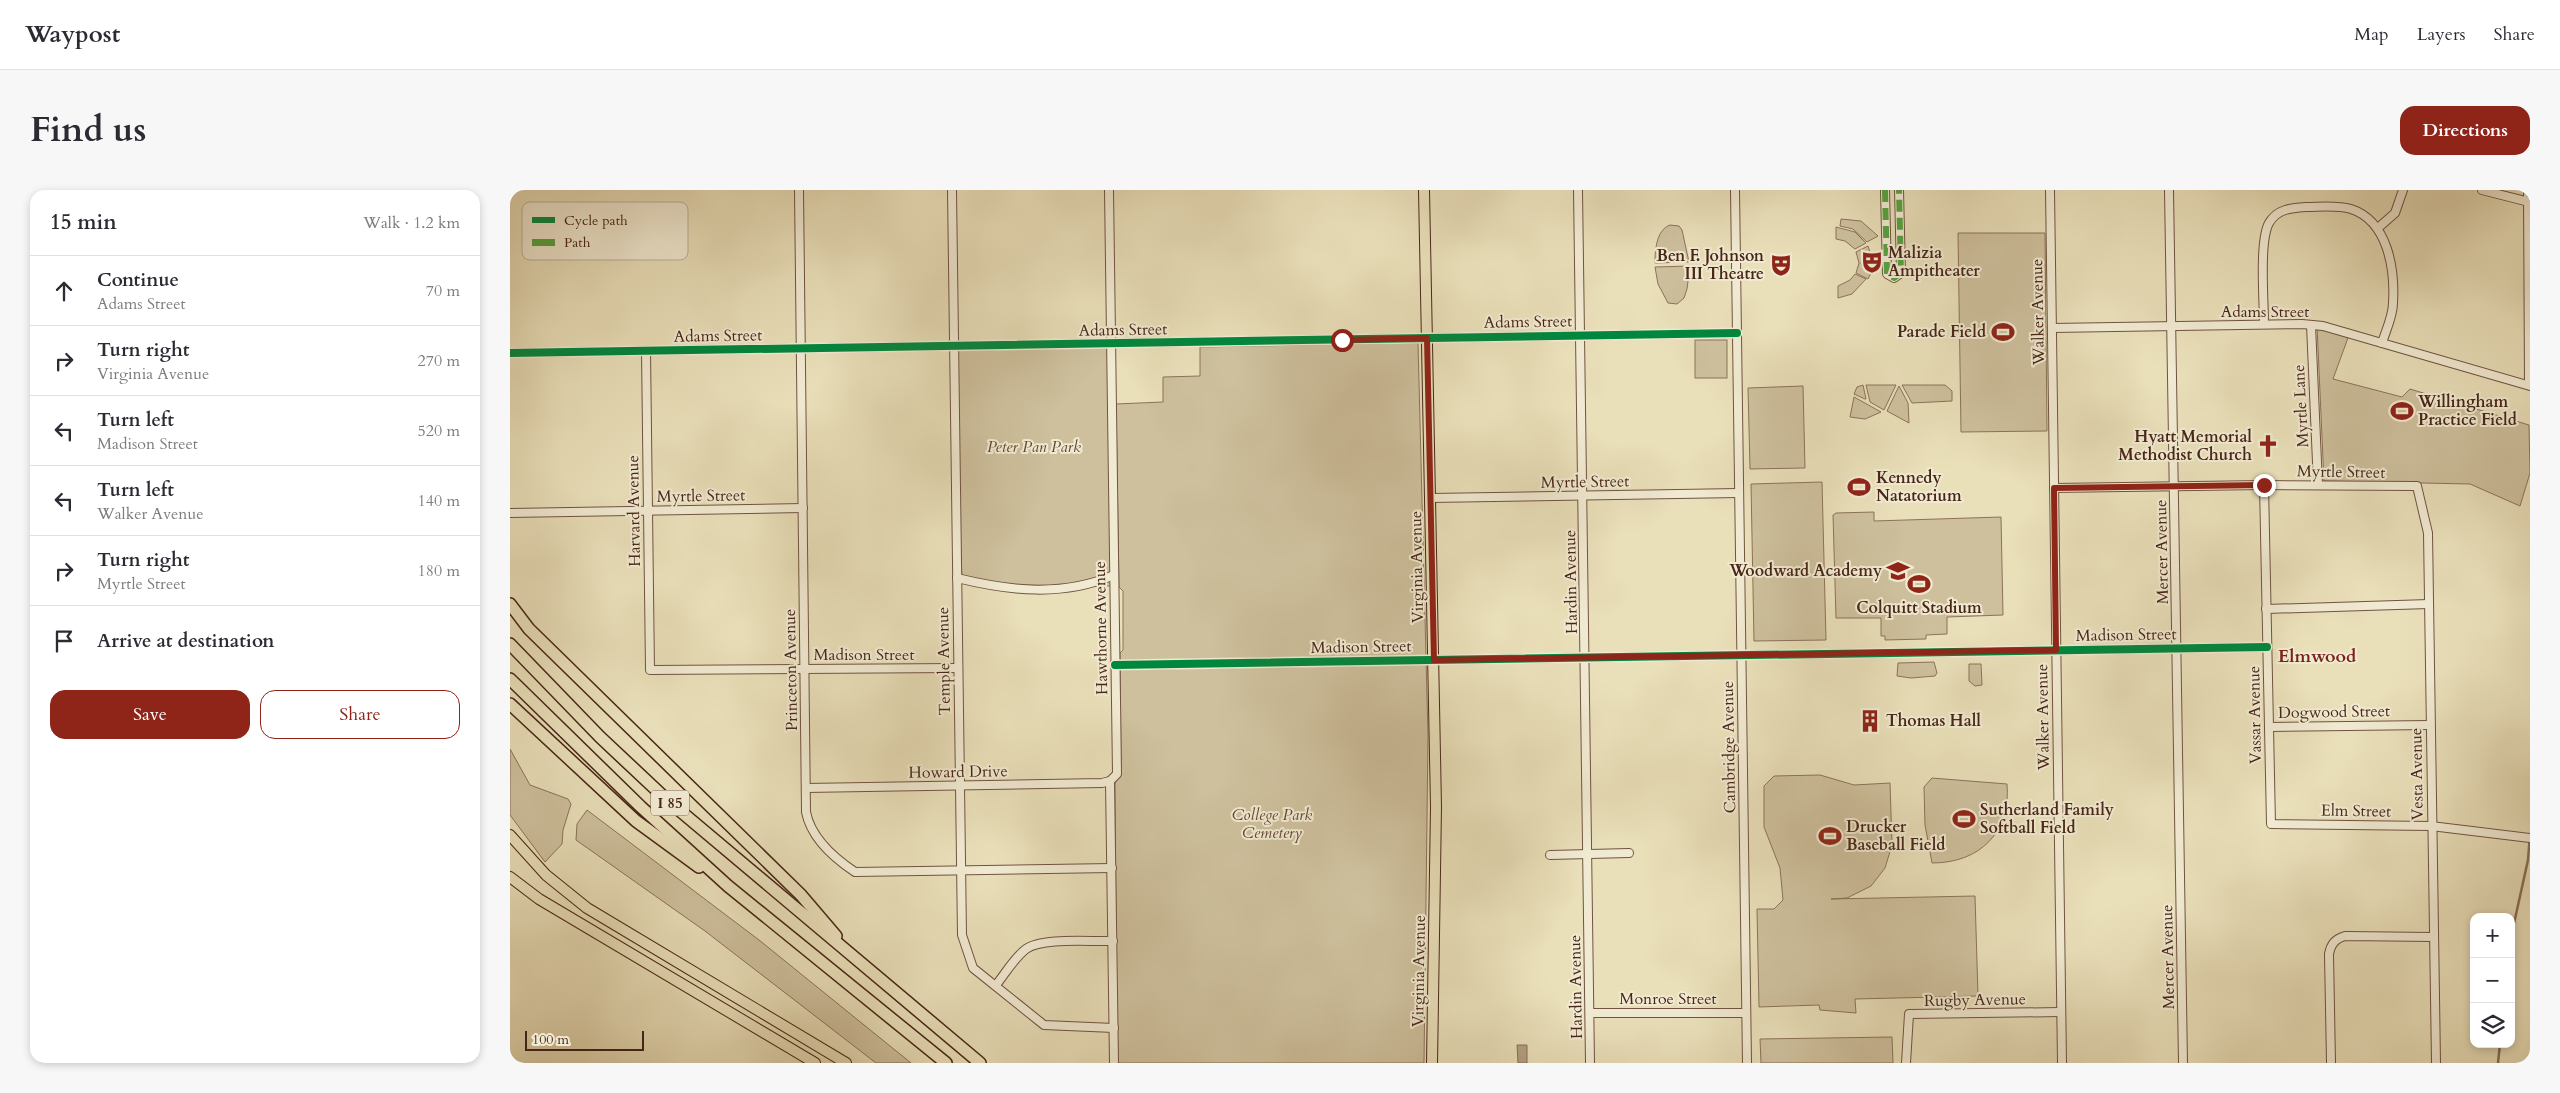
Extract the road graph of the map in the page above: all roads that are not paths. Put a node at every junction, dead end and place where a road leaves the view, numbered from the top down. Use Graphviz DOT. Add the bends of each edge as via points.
graph roads {
  1 [pos="798,190"];
  2 [pos="952,190"];
  3 [pos="1109,190"];
  4 [pos="1424,190"];
  5 [pos="1578,190"];
  6 [pos="1735,190"];
  7 [pos="1885,190"];
  8 [pos="1899,190"];
  9 [pos="2050,190"];
  10 [pos="2169,190"];
  11 [pos="2403,190"];
  12 [pos="2482,190"];
  13 [pos="2528,190"];
  14 [pos="2528,202"];
  15 [pos="2378,228"];
  16 [pos="2264,324"];
  17 [pos="2311,325"];
  18 [pos="2172,326"];
  19 [pos="2052,328"];
  20 [pos="1737,333"];
  21 [pos="1581,335"];
  22 [pos="1427,338"];
  23 [pos="2382,343"];
  24 [pos="1111,344"];
  25 [pos="954,346"];
  26 [pos="800,348"];
  27 [pos="646,351"];
  28 [pos="510,353"];
  29 [pos="2530,386"];
  30 [pos="2264,485"];
  31 [pos="2318,485"];
  32 [pos="2175,486"];
  33 [pos="2417,486"];
  34 [pos="2054,488"];
  35 [pos="1739,493"];
  36 [pos="1583,495"];
  37 [pos="1431,498"];
  38 [pos="803,508"];
  39 [pos="648,511"];
  40 [pos="510,512"];
  41 [pos="1114,575"];
  42 [pos="957,578"];
  43 [pos="510,604"];
  44 [pos="2429,604"];
  45 [pos="2266,609"];
  46 [pos="510,644"];
  47 [pos="2267,647"];
  48 [pos="2178,648"];
  49 [pos="2056,650"];
  50 [pos="1742,655"];
  51 [pos="1586,658"];
  52 [pos="1434,660"];
  53 [pos="1115,665"];
  54 [pos="958,668"];
  55 [pos="805,669"];
  56 [pos="650,670"];
  57 [pos="510,679"];
  58 [pos="510,704"];
  59 [pos="2430,725"];
  60 [pos="2269,727"];
  61 [pos="1110,781"];
  62 [pos="960,785"];
  63 [pos="806,788"];
  64 [pos="2271,824"];
  65 [pos="2431,826"];
  66 [pos="510,835"];
  67 [pos="2530,838"];
  68 [pos="1629,853"];
  69 [pos="1588,854"];
  70 [pos="1550,855"];
  71 [pos="1112,868"];
  72 [pos="960,872"];
  73 [pos="510,877"];
  74 [pos="728,886"];
  75 [pos="2434,937"];
  76 [pos="1113,941"];
  77 [pos="844,948"];
  78 [pos="996,985"];
  79 [pos="2061,1012"];
  80 [pos="1590,1013"];
  81 [pos="1746,1013"];
  82 [pos="1114,1028"];
  83 [pos="814,1063"];
  84 [pos="846,1063"];
  85 [pos="946,1063"];
  86 [pos="980,1063"];
  87 [pos="1114,1063"];
  88 [pos="1432,1063"];
  89 [pos="1590,1063"];
  90 [pos="1747,1063"];
  91 [pos="1906,1063"];
  92 [pos="2062,1063"];
  93 [pos="2184,1063"];
  94 [pos="2331,1063"];
  95 [pos="2436,1063"];
  1 -- 26 [label="street, Princeton Avenue"];
  2 -- 25 [label="street, Temple Avenue"];
  3 -- 24 [label="street, Hawthorne Avenue"];
  4 -- 22 [label="main road, Virginia Avenue"];
  5 -- 21 [label="street, Hardin Avenue"];
  6 -- 20 [label="street, Cambridge Avenue"];
  7 -- 8 [label="street" via="1887,274 1894,278 1901,273"];
  9 -- 19 [label="street, Walker Avenue"];
  10 -- 18 [label="street, Mercer Avenue"];
  11 -- 15 [label="street" via="2395,214"];
  12 -- 14 [label="street"];
  13 -- 14 [label="street"];
  14 -- 29 [label="street"];
  15 -- 16 [label="street" via="2362,214 2342,207 2291,208 2279,212 2270,221 2264,238"];
  15 -- 23 [label="street" via="2386,242 2394,304"];
  16 -- 17 [label="street, Adams Street"];
  16 -- 18 [label="street, Adams Street"];
  17 -- 23 [label="street, Adams Street"];
  17 -- 31 [label="street, Myrtle Lane"];
  18 -- 19 [label="street, Adams Street"];
  18 -- 32 [label="street, Mercer Avenue"];
  19 -- 34 [label="street, Walker Avenue"];
  20 -- 21 [label="street, Adams Street"];
  20 -- 35 [label="street, Cambridge Avenue"];
  21 -- 22 [label="street, Adams Street"];
  21 -- 36 [label="street, Hardin Avenue"];
  22 -- 24 [label="street, Adams Street"];
  22 -- 37 [label="main road, Virginia Avenue"];
  23 -- 29 [label="street, Adams Street"];
  24 -- 25 [label="street, Adams Street"];
  24 -- 41 [label="street, Hawthorne Avenue"];
  25 -- 26 [label="street, Adams Street"];
  25 -- 42 [label="street, Temple Avenue"];
  26 -- 27 [label="street, Adams Street"];
  26 -- 38 [label="street, Princeton Avenue"];
  27 -- 28 [label="street, Adams Street"];
  27 -- 39 [label="street, Harvard Avenue"];
  30 -- 31 [label="street, Myrtle Street"];
  30 -- 32 [label="street, Myrtle Street"];
  30 -- 45 [label="street, Vassar Avenue"];
  31 -- 33 [label="street, Myrtle Street"];
  32 -- 34 [label="street, Myrtle Street"];
  32 -- 48 [label="street, Mercer Avenue"];
  33 -- 44 [label="street, Vesta Avenue" via="2428,533"];
  34 -- 49 [label="street, Walker Avenue"];
  35 -- 36 [label="street, Myrtle Street"];
  35 -- 50 [label="street, Cambridge Avenue"];
  36 -- 37 [label="street, Myrtle Street"];
  36 -- 51 [label="street, Hardin Avenue"];
  37 -- 52 [label="main road, Virginia Avenue"];
  38 -- 39 [label="street, Myrtle Street"];
  38 -- 55 [label="street, Princeton Avenue"];
  39 -- 40 [label="street, Myrtle Street"];
  39 -- 56 [label="street, Harvard Avenue"];
  41 -- 42 [label="street" via="1081,586 1032,590 997,588"];
  41 -- 53 [label="street, Hawthorne Avenue"];
  42 -- 54 [label="street, Temple Avenue"];
  43 -- 77 [label="highway" via="529,630 801,895"];
  44 -- 45 [label="street"];
  44 -- 59 [label="street, Vesta Avenue"];
  45 -- 47 [label="street, Vassar Avenue"];
  46 -- 77 [label="highway, I 85" via="600,737 666,799"];
  47 -- 48 [label="street, Madison Street"];
  47 -- 60 [label="street, Vassar Avenue"];
  48 -- 49 [label="street, Madison Street"];
  48 -- 93 [label="street, Mercer Avenue"];
  49 -- 50 [label="street, Madison Street"];
  49 -- 79 [label="street, Walker Avenue"];
  50 -- 51 [label="street, Madison Street"];
  50 -- 81 [label="street, Cambridge Avenue"];
  51 -- 52 [label="street, Madison Street"];
  51 -- 69 [label="street, Hardin Avenue"];
  52 -- 53 [label="street, Madison Street"];
  52 -- 88 [label="main road, Virginia Avenue" via="1436,807"];
  53 -- 61 [label="street, Hawthorne Avenue" via="1117,774"];
  54 -- 55 [label="street, Madison Street"];
  54 -- 62 [label="street, Temple Avenue"];
  55 -- 56 [label="street, Madison Street"];
  55 -- 63 [label="street, Princeton Avenue"];
  57 -- 74 [label="highway, I 85" via="640,807"];
  58 -- 74 [label="highway" via="636,821"];
  59 -- 60 [label="street, Dogwood Street"];
  59 -- 65 [label="street, Vesta Avenue"];
  60 -- 64 [label="street, Vassar Avenue"];
  61 -- 62 [label="street, Howard Drive"];
  61 -- 71 [label="street, Hawthorne Avenue"];
  62 -- 63 [label="street, Howard Drive"];
  62 -- 72 [label="street, Temple Avenue"];
  63 -- 72 [label="street, Princeton Avenue" via="806,812 813,832 855,872"];
  64 -- 65 [label="street, Elm Street"];
  65 -- 67 [label="street, Elm Street"];
  65 -- 75 [label="street, Vesta Avenue"];
  66 -- 84 [label="main road" via="546,875 580,903"];
  68 -- 69 [label="street"];
  69 -- 70 [label="street"];
  69 -- 80 [label="street, Hardin Avenue"];
  71 -- 72 [label="street, Princeton Avenue"];
  71 -- 76 [label="street, Hawthorne Avenue"];
  72 -- 78 [label="street, Temple Avenue" via="965,949 973,968"];
  73 -- 83 [label="main road" via="539,898"];
  74 -- 85 [label="highway, I 85"];
  75 -- 94 [label="street" via="2345,936 2336,939 2329,954"];
  75 -- 95 [label="street, Vesta Avenue"];
  76 -- 78 [label="street" via="1032,946"];
  76 -- 82 [label="street, Hawthorne Avenue"];
  77 -- 86 [label="highway, I 85"];
  78 -- 82 [label="street, Temple Avenue" via="1044,1025"];
  79 -- 91 [label="street, Rugby Avenue" via="1910,1014"];
  79 -- 92 [label="street, Walker Avenue"];
  80 -- 81 [label="street, Monroe Street"];
  80 -- 89 [label="street, Hardin Avenue"];
  81 -- 90 [label="street, Cambridge Avenue"];
  82 -- 87 [label="street, Hawthorne Avenue"];
}
